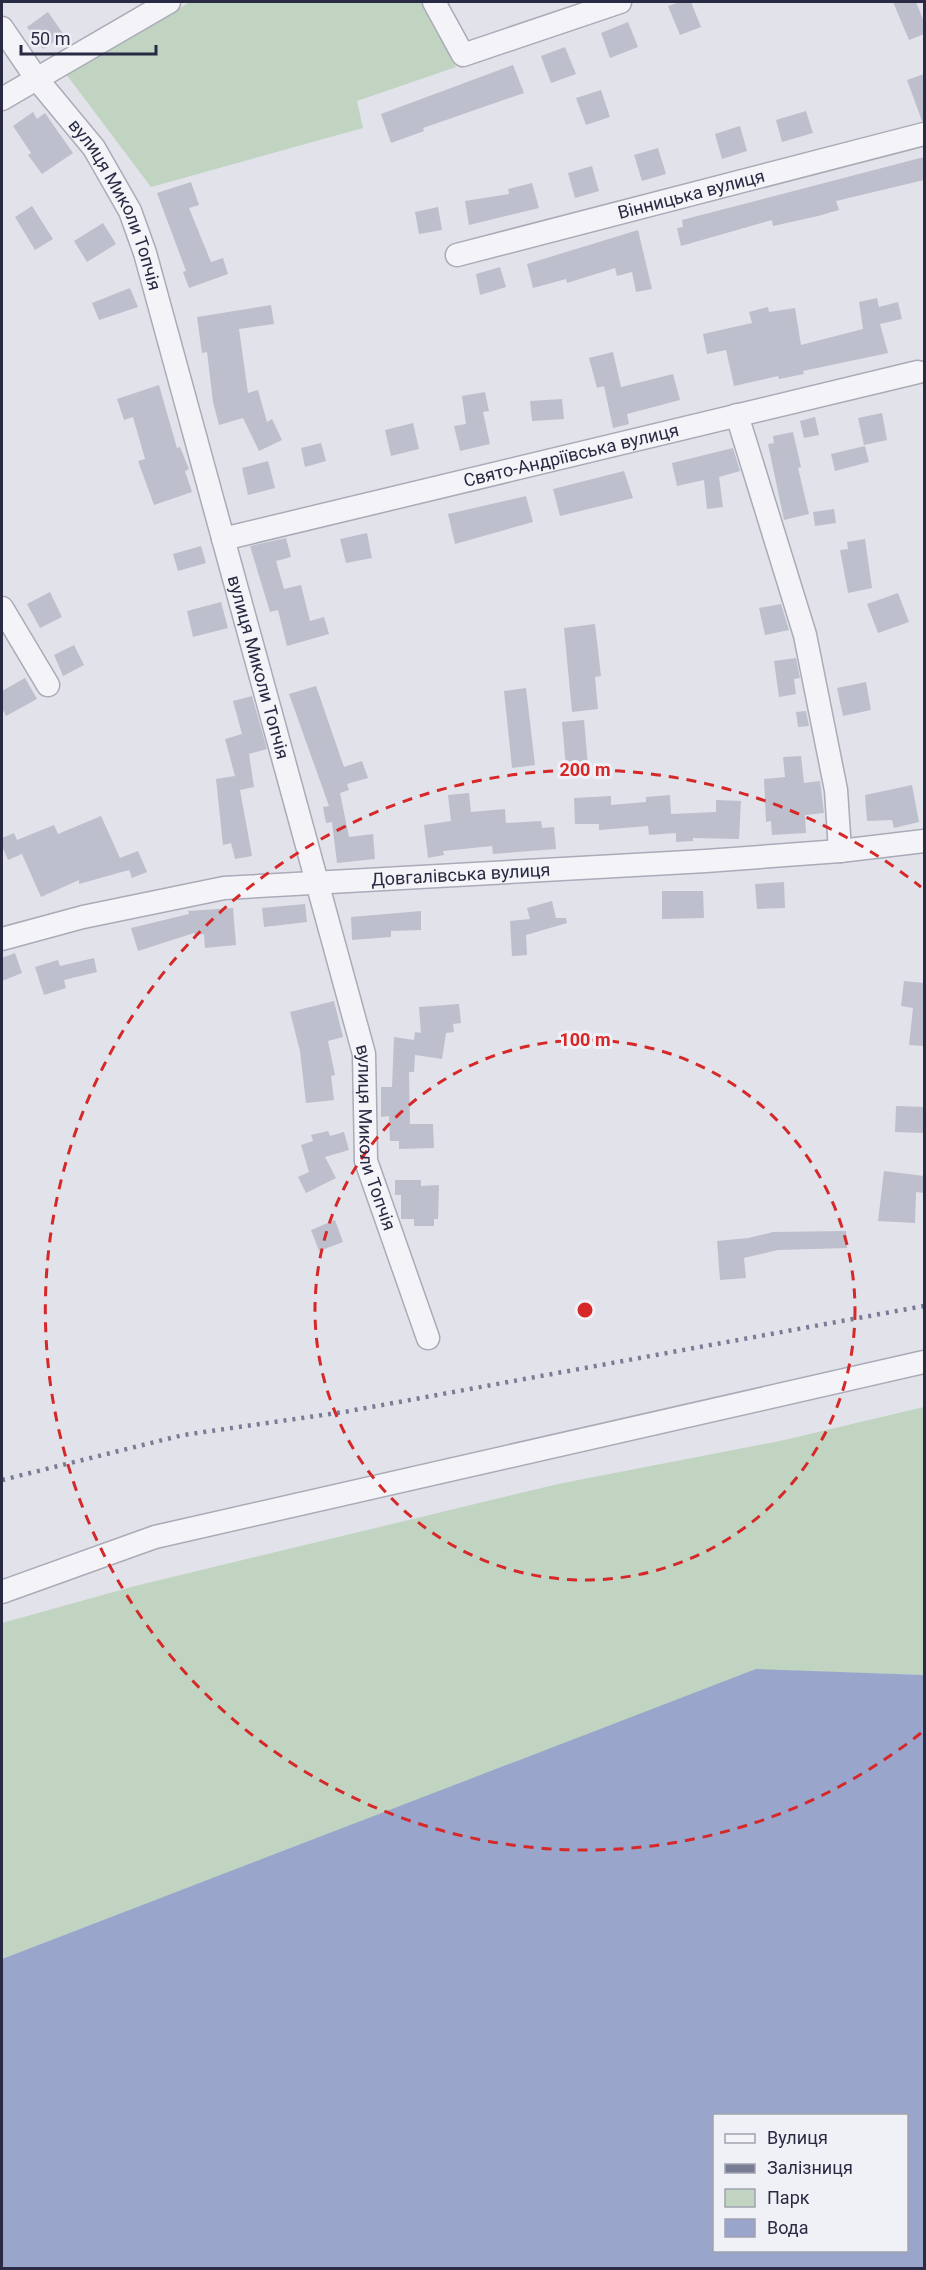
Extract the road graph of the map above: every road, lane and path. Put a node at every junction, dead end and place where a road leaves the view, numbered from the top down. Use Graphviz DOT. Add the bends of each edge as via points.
graph roads {
  1 [pos="169,2"];
  2 [pos="434,2"];
  3 [pos="620,2"];
  4 [pos="2,28"];
  5 [pos="36,78"];
  6 [pos="2,99"];
  7 [pos="924,134"];
  8 [pos="457,255"];
  9 [pos="918,372"];
  10 [pos="737,415"];
  11 [pos="224,539"];
  12 [pos="2,608"];
  13 [pos="48,685"];
  14 [pos="924,841"];
  15 [pos="840,851"];
  16 [pos="317,884"];
  17 [pos="2,939"];
  18 [pos="428,1338"];
  19 [pos="924,1362"];
  20 [pos="2,1592"];
  1 -- 5 [label="street"];
  2 -- 3 [label="street" via="463,55"];
  4 -- 5 [label="street, вулиця Миколи Топчія"];
  5 -- 6 [label="street"];
  5 -- 11 [label="street, вулиця Миколи Топчія" via="94,148 130,211"];
  7 -- 8 [label="street, Вінницька вулиця"];
  9 -- 10 [label="street, Свято-Андріївська вулиця"];
  10 -- 11 [label="street, Свято-Андріївська вулиця"];
  10 -- 15 [label="street" via="805,636 836,790"];
  11 -- 16 [label="street, вулиця Миколи Топчія"];
  12 -- 13 [label="street"];
  14 -- 15 [label="street, Довгалівська вулиця"];
  15 -- 16 [label="street, Довгалівська вулиця"];
  16 -- 17 [label="street, Довгалівська вулиця" via="224,888 83,917"];
  16 -- 18 [label="street, вулиця Миколи Топчія" via="364,1053 366,1161"];
  19 -- 20 [label="street" via="155,1538"];
}
